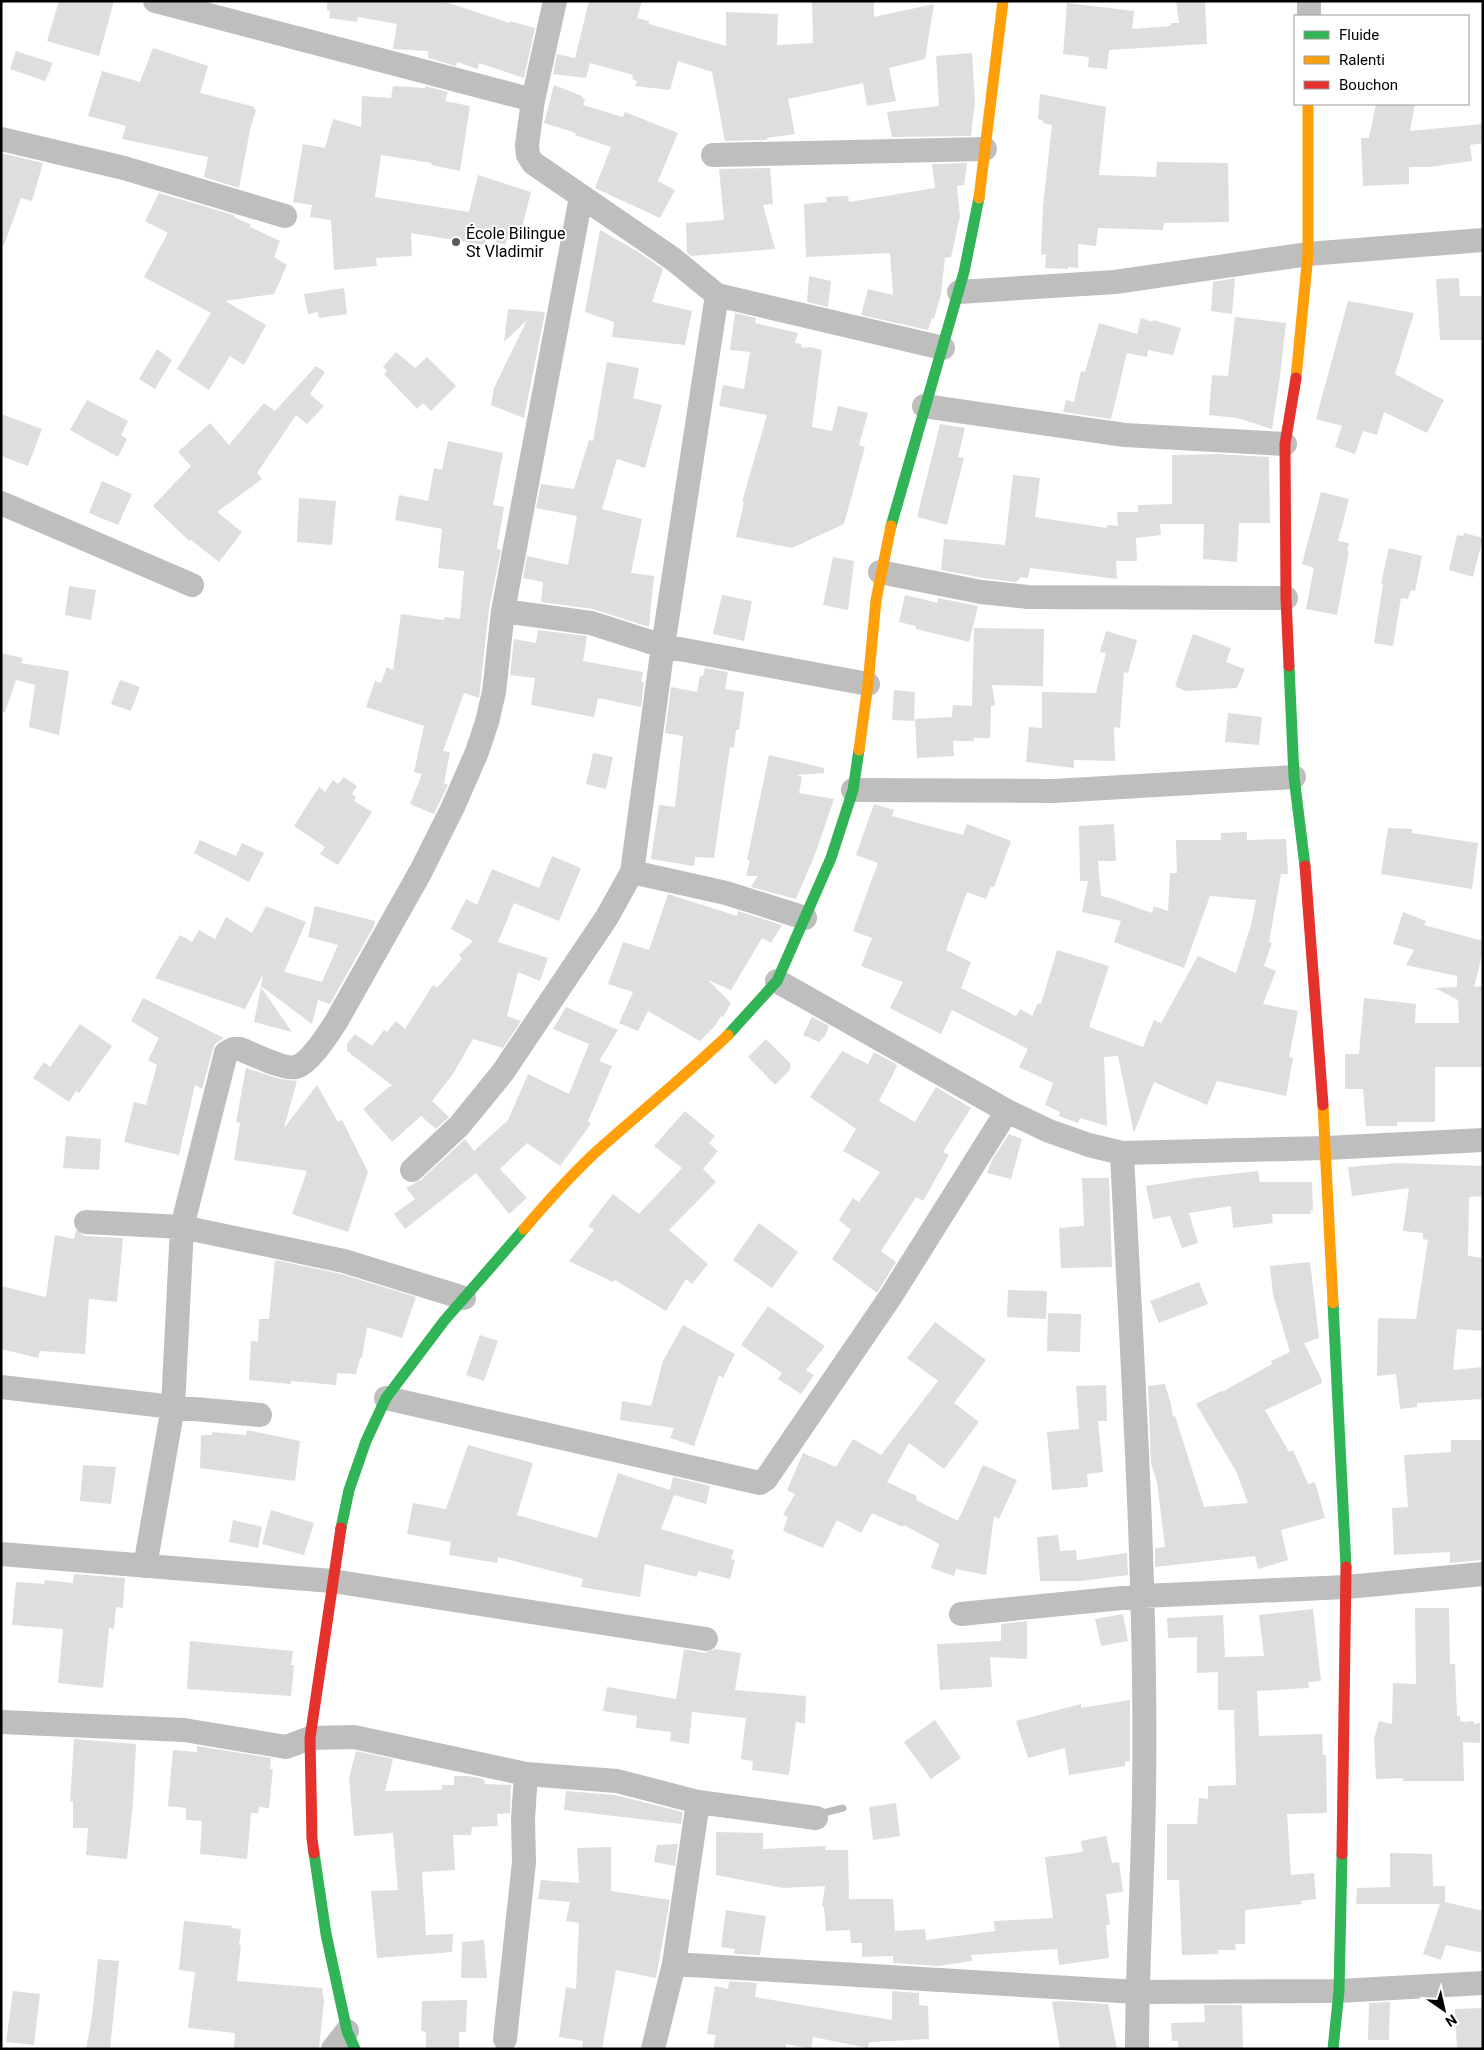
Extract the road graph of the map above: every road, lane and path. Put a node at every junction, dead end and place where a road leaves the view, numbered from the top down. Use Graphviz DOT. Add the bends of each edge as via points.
graph roads {
  1 [pos="155,1"];
  2 [pos="555,1"];
  3 [pos="1003,1"];
  4 [pos="1308,1"];
  5 [pos="1308,15"];
  6 [pos="533,100"];
  7 [pos="1308,105"];
  8 [pos="1,139"];
  9 [pos="985,149"];
  10 [pos="713,155"];
  11 [pos="581,197"];
  12 [pos="285,216"];
  13 [pos="1483,240"];
  14 [pos="1308,254"];
  15 [pos="959,292"];
  16 [pos="717,294"];
  17 [pos="943,348"];
  18 [pos="924,406"];
  19 [pos="1285,444"];
  20 [pos="1,503"];
  21 [pos="880,572"];
  22 [pos="192,585"];
  23 [pos="1286,598"];
  24 [pos="503,611"];
  25 [pos="663,646"];
  26 [pos="868,684"];
  27 [pos="1294,777"];
  28 [pos="853,790"];
  29 [pos="632,872"];
  30 [pos="805,918"];
  31 [pos="776,981"];
  32 [pos="1007,1110"];
  33 [pos="1483,1140"];
  34 [pos="1326,1148"];
  35 [pos="1122,1153"];
  36 [pos="412,1170"];
  37 [pos="86,1222"];
  38 [pos="182,1227"];
  39 [pos="464,1298"];
  40 [pos="1,1387"];
  41 [pos="386,1398"];
  42 [pos="172,1407"];
  43 [pos="260,1415"];
  44 [pos="1,1554"];
  45 [pos="145,1566"];
  46 [pos="1483,1574"];
  47 [pos="332,1581"];
  48 [pos="1347,1587"];
  49 [pos="1142,1596"];
  50 [pos="961,1614"];
  51 [pos="706,1639"];
  52 [pos="1,1722"];
  53 [pos="310,1738"];
  54 [pos="526,1774"];
  55 [pos="698,1802"];
  56 [pos="816,1818"];
  57 [pos="674,1964"];
  58 [pos="1483,1983"];
  59 [pos="1339,1991"];
  60 [pos="1137,1992"];
  61 [pos="505,2039"];
  62 [pos="345,2043"];
  63 [pos="652,2049"];
  64 [pos="1137,2049"];
  65 [pos="1333,2049"];
  1 -- 6 [label="street"];
  2 -- 6 [label="street"];
  3 -- 9 [label="street"];
  4 -- 5 [label="street"];
  6 -- 11 [label="street" via="528,155 533,163"];
  7 -- 14 [label="street"];
  8 -- 12 [label="street" via="124,168"];
  9 -- 10 [label="street"];
  9 -- 15 [label="street" via="977,209"];
  11 -- 16 [label="street" via="673,259"];
  11 -- 24 [label="street"];
  13 -- 14 [label="street"];
  14 -- 15 [label="street" via="1115,282"];
  14 -- 19 [label="street" via="1296,379"];
  15 -- 17 [label="street"];
  16 -- 17 [label="street"];
  16 -- 25 [label="street"];
  17 -- 18 [label="street"];
  18 -- 19 [label="street" via="1125,435"];
  18 -- 21 [label="street"];
  19 -- 23 [label="street"];
  20 -- 22 [label="street"];
  21 -- 23 [label="street" via="981,592 1028,597"];
  21 -- 26 [label="street"];
  23 -- 27 [label="street"];
  24 -- 25 [label="street" via="592,623"];
  24 -- 38 [label="street" via="494,692 487,722 453,807 421,871 336,1022 306,1060 296,1067 240,1049 226,1053"];
  25 -- 26 [label="street"];
  25 -- 29 [label="street"];
  26 -- 28 [label="street"];
  27 -- 28 [label="street" via="1054,792"];
  27 -- 34 [label="street" via="1306,878"];
  28 -- 30 [label="street" via="831,858"];
  29 -- 30 [label="street" via="726,894"];
  29 -- 36 [label="street" via="607,917 503,1072 459,1126"];
  30 -- 31 [label="street"];
  31 -- 32 [label="street"];
  31 -- 39 [label="street" via="741,1023 596,1152 556,1192"];
  32 -- 35 [label="street" via="1049,1130"];
  32 -- 41 [label="street" via="891,1296 766,1479 760,1483"];
  33 -- 34 [label="street"];
  34 -- 35 [label="street"];
  34 -- 48 [label="street"];
  35 -- 49 [label="street"];
  37 -- 38 [label="street"];
  38 -- 39 [label="street" via="344,1261"];
  38 -- 42 [label="street"];
  39 -- 41 [label="street"];
  40 -- 42 [label="street"];
  41 -- 47 [label="street" via="366,1441 349,1490"];
  42 -- 43 [label="street"];
  42 -- 45 [label="street"];
  44 -- 45 [label="street"];
  45 -- 47 [label="street"];
  46 -- 48 [label="street"];
  47 -- 51 [label="street"];
  47 -- 53 [label="street"];
  48 -- 49 [label="street"];
  48 -- 59 [label="street"];
  49 -- 50 [label="street"];
  49 -- 60 [label="street" via="1144,1792"];
  52 -- 53 [label="street" via="184,1730 286,1747"];
  53 -- 54 [label="street" via="354,1737"];
  53 -- 62 [label="street" via="312,1840"];
  54 -- 55 [label="street" via="617,1780"];
  54 -- 61 [label="street" via="524,1862"];
  55 -- 56 [label="street"];
  55 -- 57 [label="street"];
  57 -- 60 [label="street"];
  57 -- 63 [label="street"];
  58 -- 59 [label="street"];
  59 -- 60 [label="street"];
  59 -- 65 [label="street"];
  60 -- 64 [label="street"];
}
